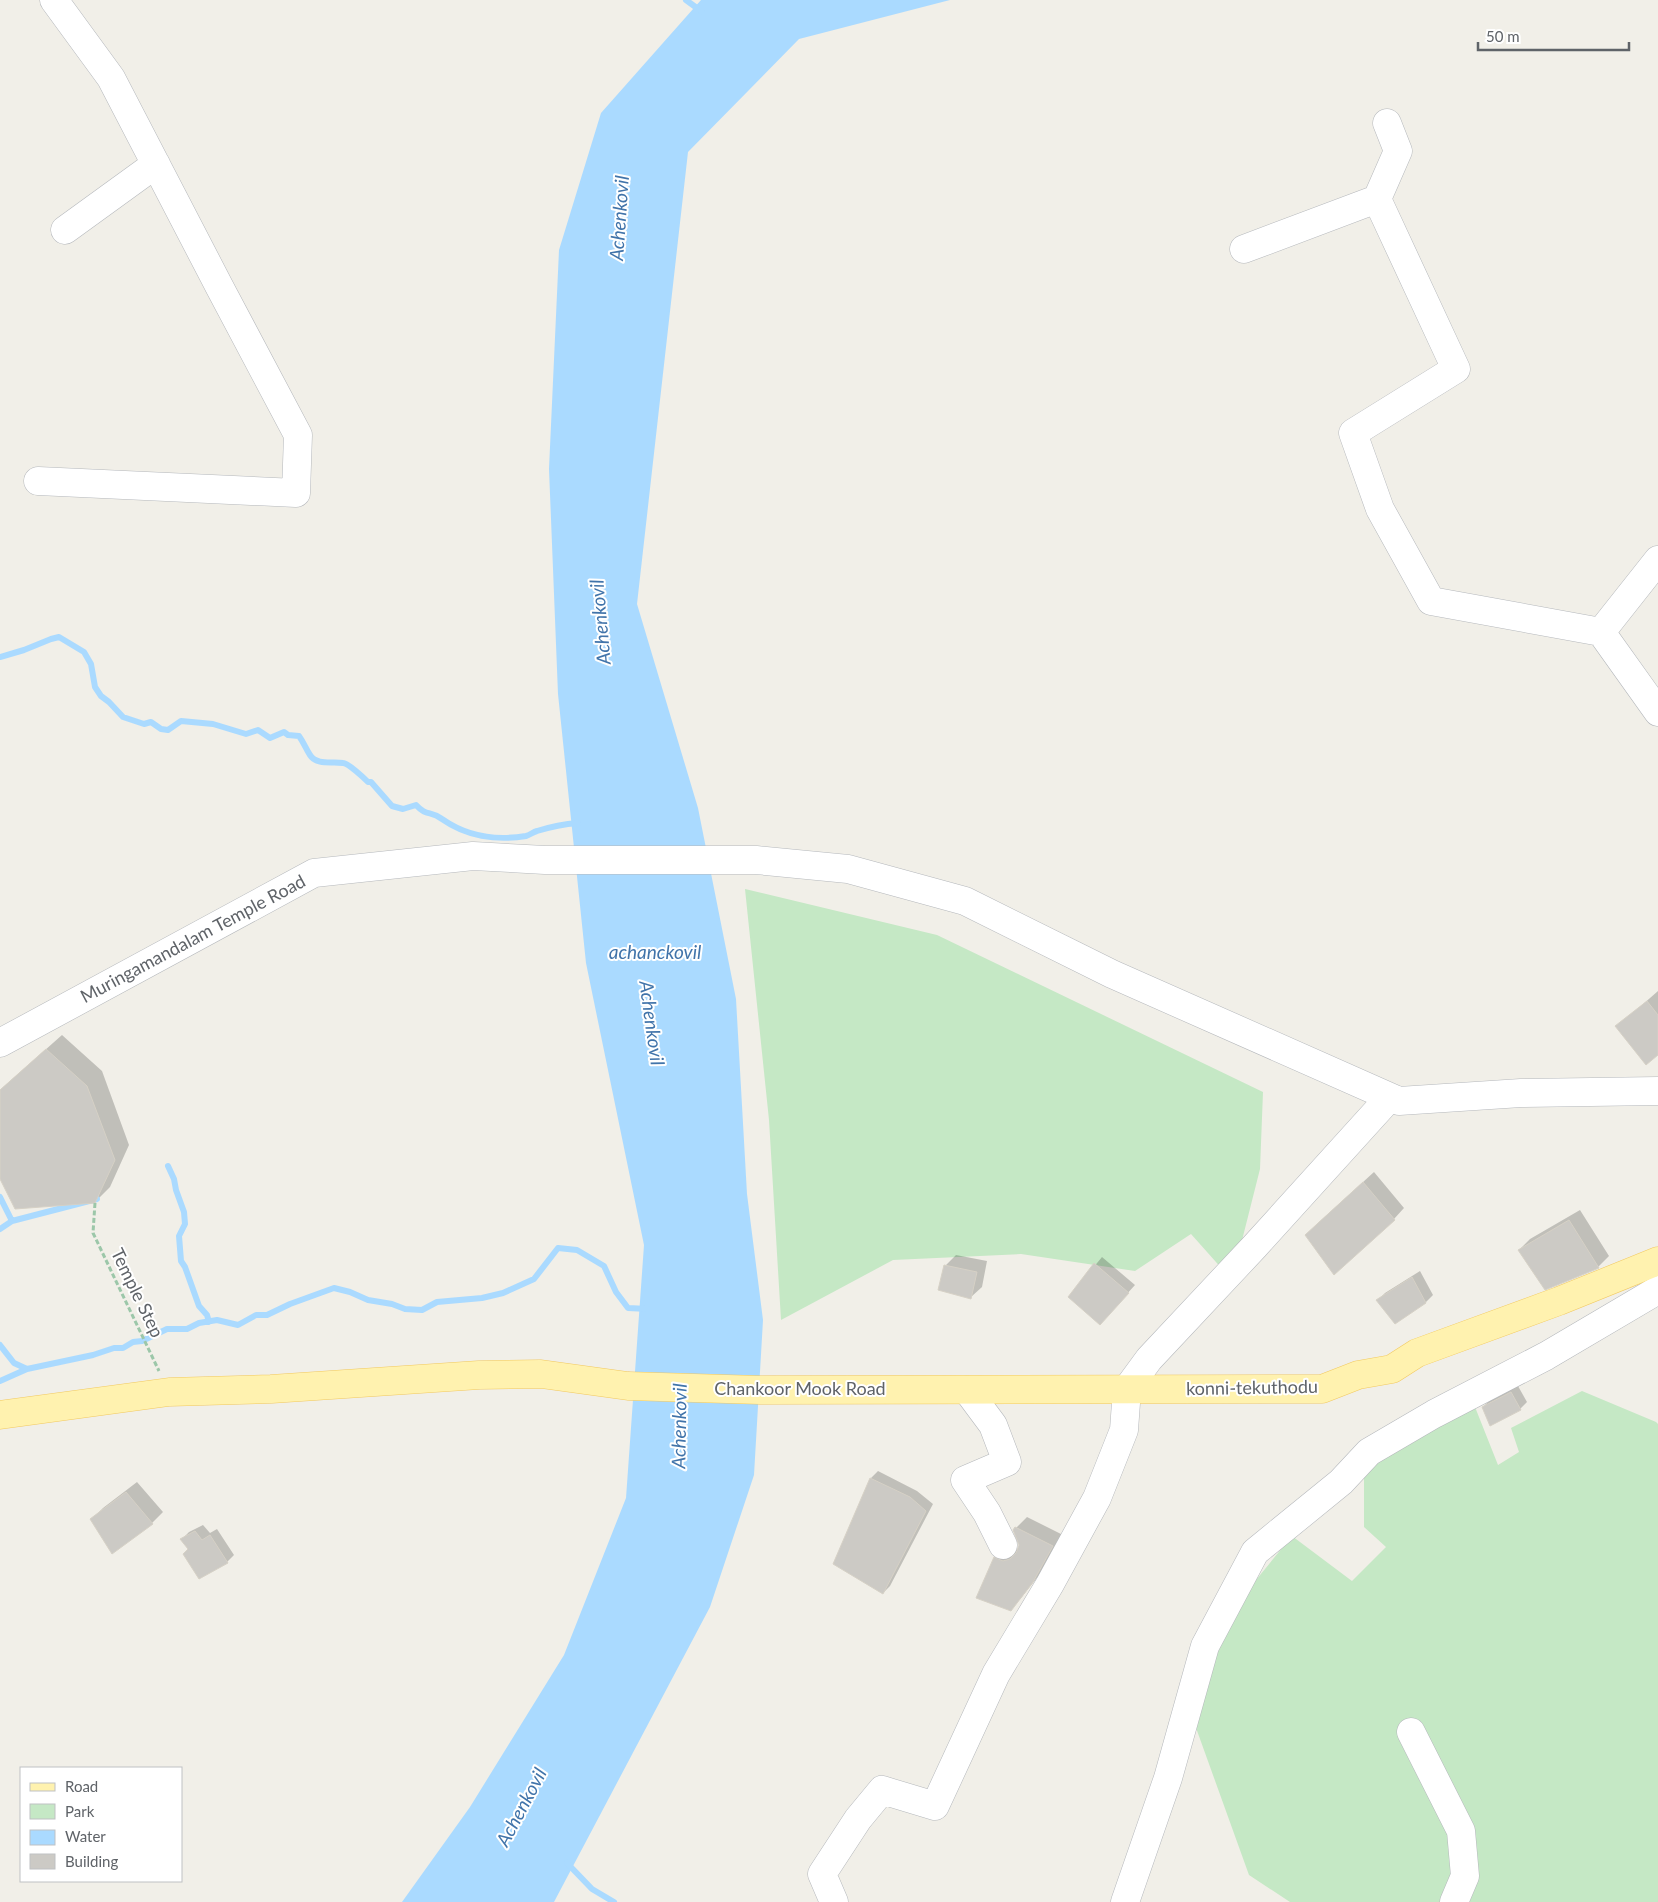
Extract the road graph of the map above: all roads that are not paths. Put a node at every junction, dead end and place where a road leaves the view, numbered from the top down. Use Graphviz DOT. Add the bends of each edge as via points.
graph roads {
  1 [pos="54,0"];
  2 [pos="1387,123"];
  3 [pos="156,164"];
  4 [pos="1377,199"];
  5 [pos="65,230"];
  6 [pos="1244,249"];
  7 [pos="38,480"];
  8 [pos="1658,560"];
  9 [pos="1601,632"];
  10 [pos="1658,712"];
  11 [pos="0,1043"];
  12 [pos="1655,1079"];
  13 [pos="1390,1097"];
  14 [pos="1658,1261"];
  15 [pos="1658,1290"];
  16 [pos="1127,1389"];
  17 [pos="954,1390"];
  18 [pos="0,1416"];
  19 [pos="1003,1545"];
  20 [pos="1411,1732"];
  21 [pos="825,1899"];
  22 [pos="1125,1902"];
  23 [pos="1454,1902"];
  1 -- 3 [label="street" via="111,78"];
  2 -- 4 [label="street" via="1398,151"];
  3 -- 5 [label="street"];
  3 -- 7 [label="street" via="298,435 296,493"];
  4 -- 6 [label="street"];
  4 -- 9 [label="street" via="1456,368 1354,433 1380,508 1431,601"];
  8 -- 9 [label="street"];
  9 -- 10 [label="street"];
  11 -- 13 [label="street, Muringamandalam Temple Road" via="314,873 473,856 545,860 756,860 848,869 964,901 1112,974"];
  12 -- 13 [label="street, Muringamandalam Temple Road" via="1522,1093 1400,1101"];
  13 -- 16 [label="street" via="1149,1359"];
  14 -- 16 [label="main road, konni-tekuthodu" via="1417,1353 1392,1369 1358,1375 1322,1389"];
  15 -- 22 [label="street" via="1546,1356 1434,1414 1370,1452 1341,1482 1255,1552 1205,1646 1168,1778"];
  16 -- 17 [label="main road, konni-tekuthodu"];
  16 -- 21 [label="street" via="1124,1430 1098,1498 996,1674 935,1806 882,1790 858,1818 822,1874"];
  17 -- 18 [label="main road, Chankoor Mook Road" via="628,1386 541,1374 478,1375 271,1389 169,1392"];
  17 -- 19 [label="street" via="992,1426 1007,1462 966,1480"];
  20 -- 23 [label="street" via="1460,1831 1465,1876"];
}
